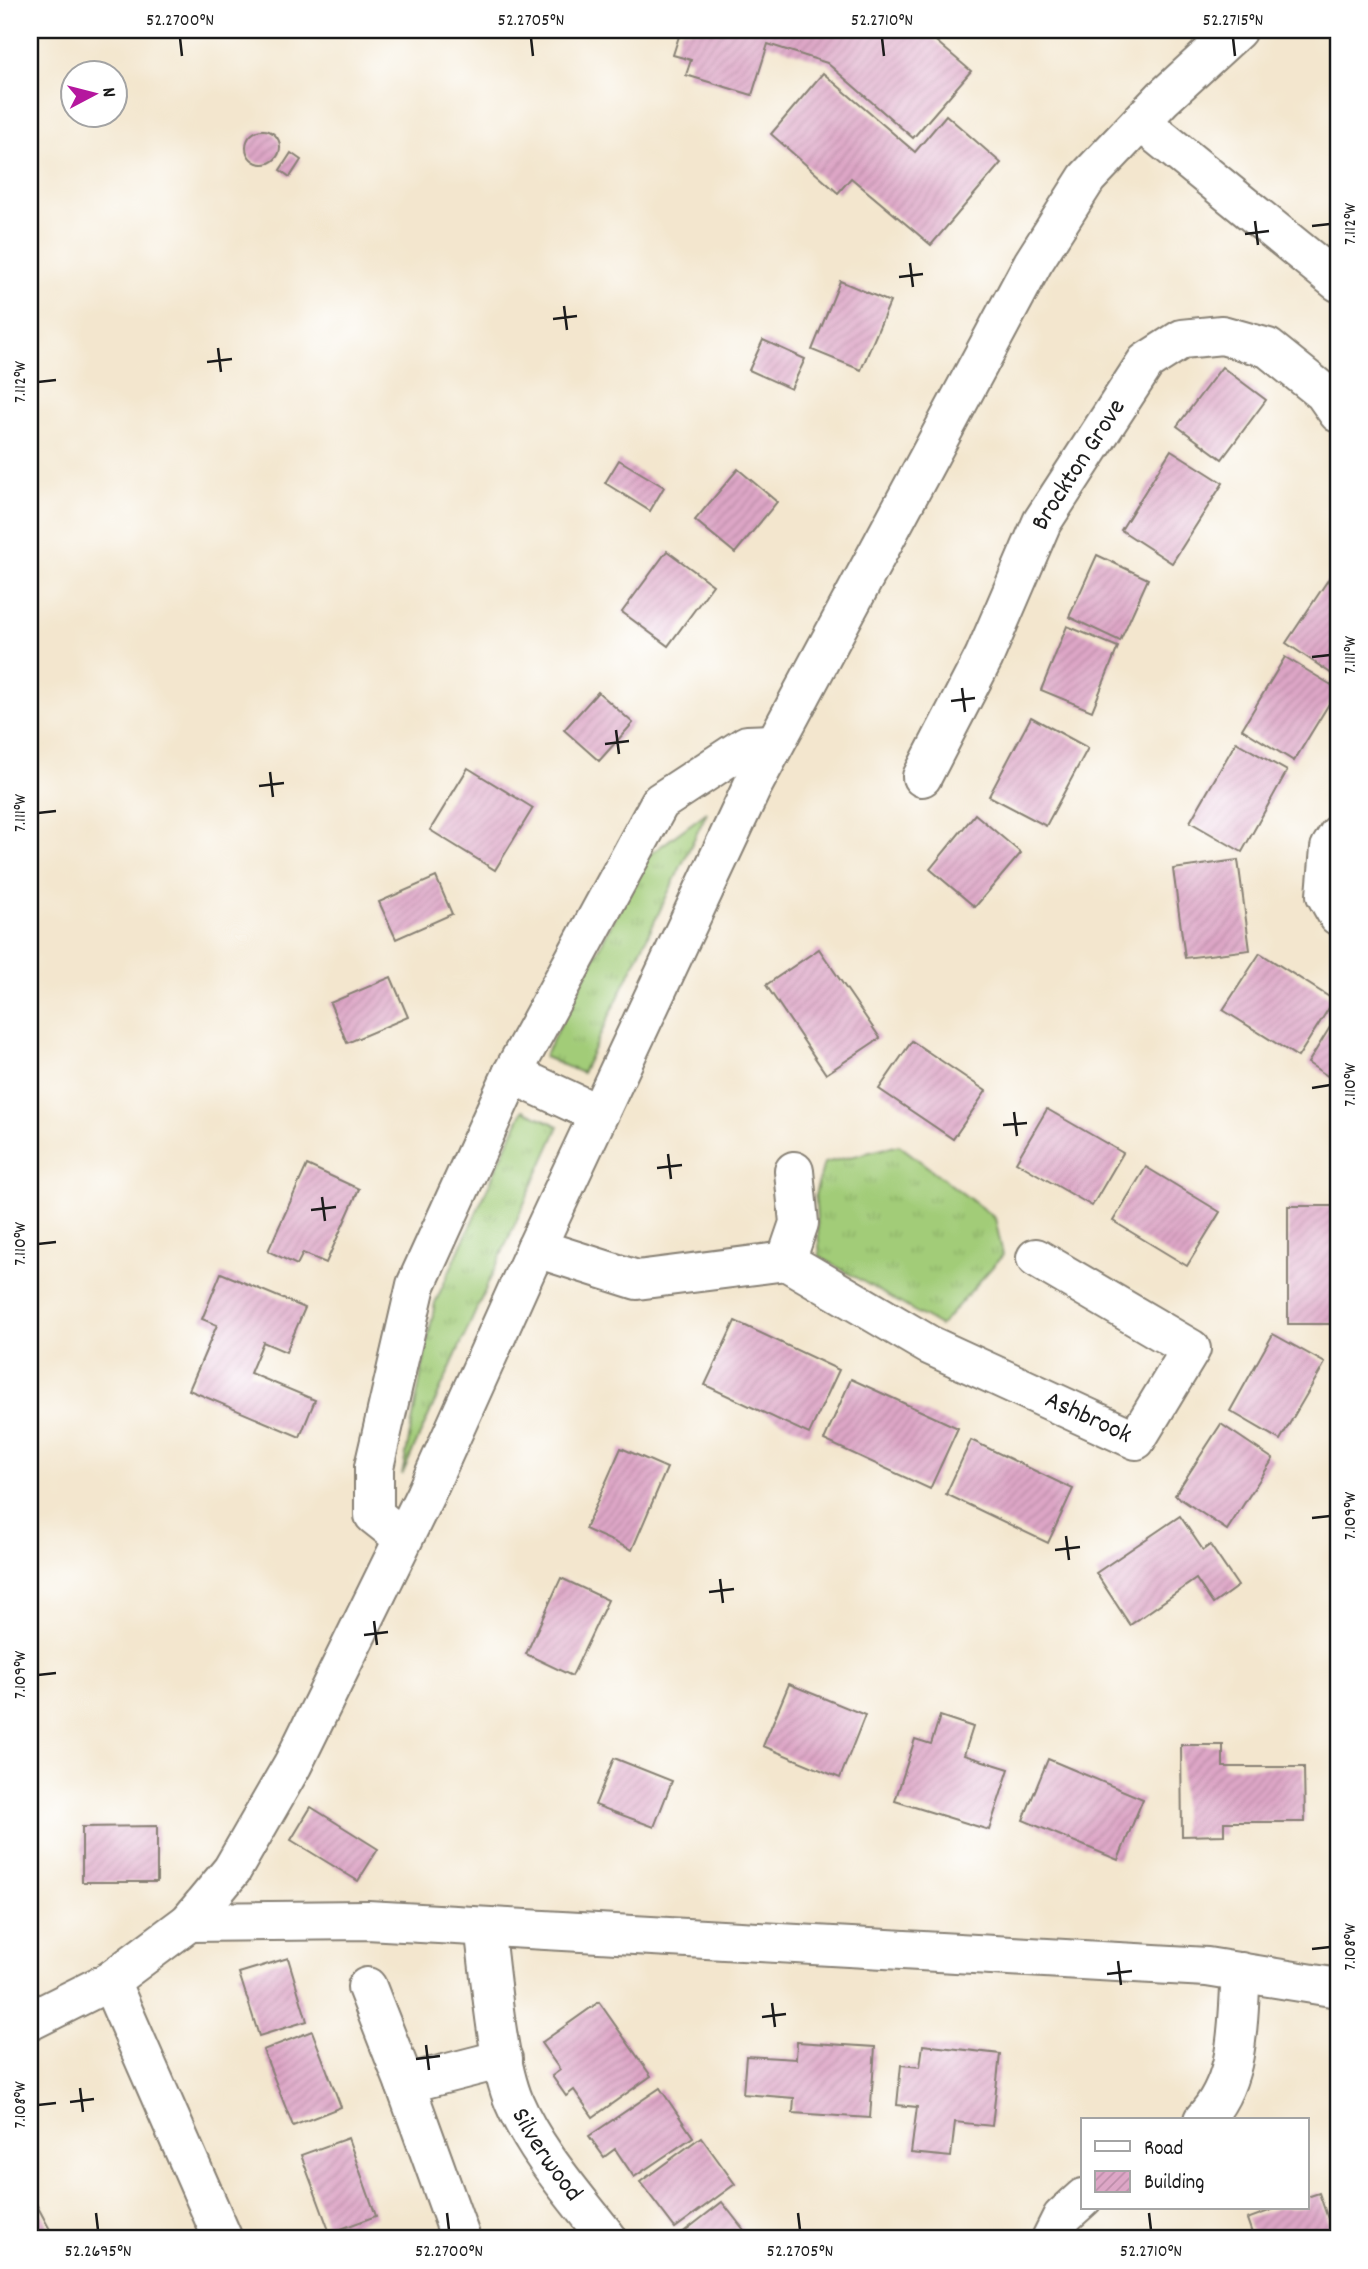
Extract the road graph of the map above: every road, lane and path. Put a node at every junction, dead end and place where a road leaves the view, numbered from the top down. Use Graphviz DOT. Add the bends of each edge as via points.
graph roads {
  1 [pos="1237,30"];
  2 [pos="1141,122"];
  3 [pos="1338,282"];
  4 [pos="1338,413"];
  5 [pos="774,744"];
  6 [pos="922,777"];
  7 [pos="1338,835"];
  8 [pos="1338,916"];
  9 [pos="512,1074"];
  10 [pos="598,1114"];
  11 [pos="794,1171"];
  12 [pos="536,1248"];
  13 [pos="1036,1258"];
  14 [pos="786,1262"];
  15 [pos="403,1538"];
  16 [pos="189,1922"];
  17 [pos="484,1927"];
  18 [pos="1241,1972"];
  19 [pos="110,1981"];
  20 [pos="367,1987"];
  21 [pos="1338,1988"];
  22 [pos="30,2021"];
  23 [pos="503,2059"];
  24 [pos="405,2084"];
  25 [pos="1204,2118"];
  26 [pos="1081,2200"];
  27 [pos="223,2239"];
  28 [pos="461,2239"];
  29 [pos="608,2239"];
  30 [pos="1051,2239"];
  1 -- 2 [label="street"];
  2 -- 3 [label="street"];
  2 -- 5 [label="street" via="1087,178 1033,262"];
  4 -- 6 [label="street, Brockton Grove" via="1324,393 1268,348 1222,335 1181,339 1146,362 1042,522 984,657"];
  5 -- 9 [label="street" via="747,745 660,802"];
  5 -- 10 [label="street"];
  7 -- 8 [label="street" via="1330,848 1326,895"];
  9 -- 10 [label="street"];
  9 -- 15 [label="street" via="416,1285 374,1467 374,1516"];
  10 -- 12 [label="street"];
  11 -- 14 [label="street" via="799,1223"];
  12 -- 14 [label="street" via="637,1280"];
  12 -- 15 [label="street"];
  13 -- 14 [label="street, Ashbrook" via="1191,1349 1136,1440 929,1345"];
  15 -- 16 [label="street" via="293,1764 232,1870"];
  16 -- 17 [label="street" via="367,1920"];
  16 -- 19 [label="street"];
  17 -- 18 [label="street"];
  17 -- 23 [label="street, Silverwood"];
  18 -- 21 [label="street"];
  18 -- 25 [label="street" via="1229,2084"];
  19 -- 22 [label="street"];
  19 -- 27 [label="street"];
  20 -- 24 [label="street"];
  23 -- 24 [label="street"];
  23 -- 29 [label="street, Silverwood" via="513,2100 532,2139"];
  24 -- 28 [label="street"];
  26 -- 30 [label="street" via="1062,2217"];
}
